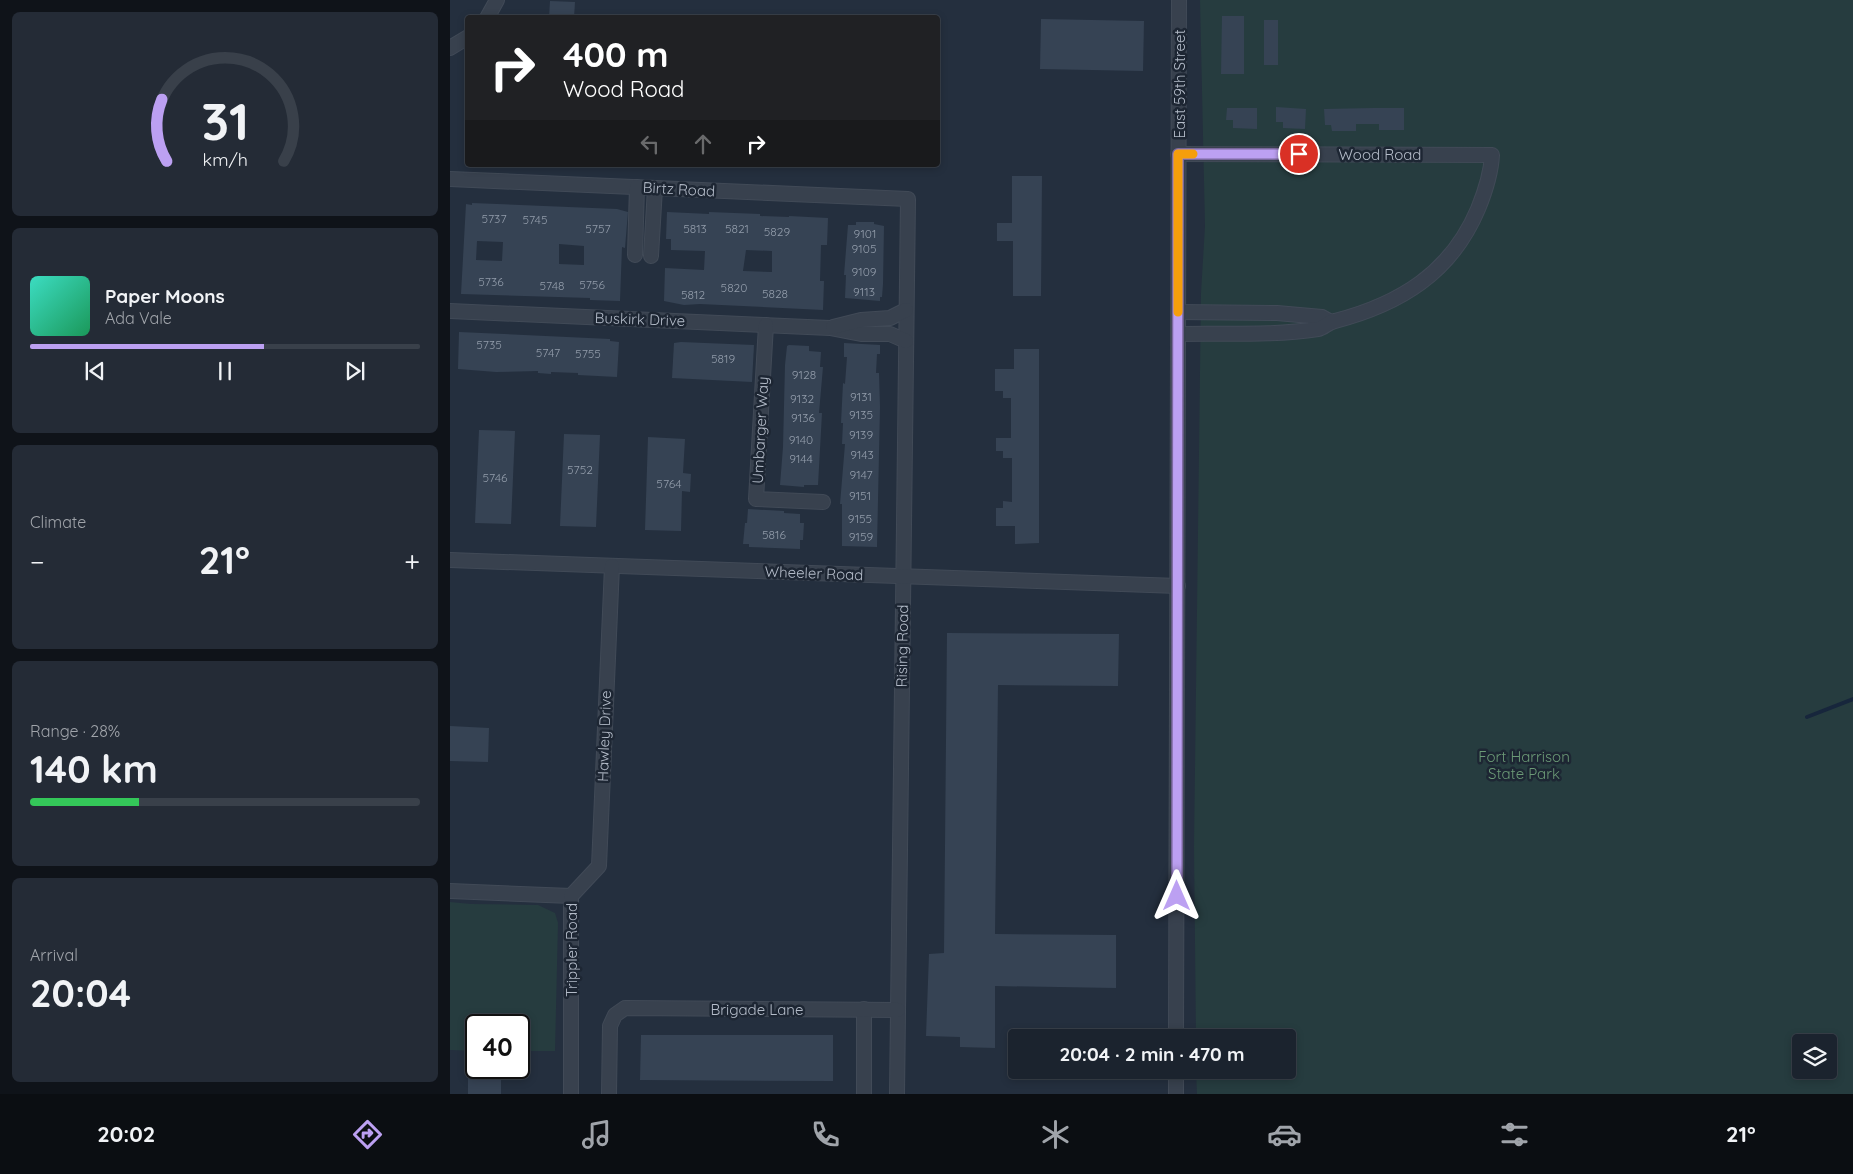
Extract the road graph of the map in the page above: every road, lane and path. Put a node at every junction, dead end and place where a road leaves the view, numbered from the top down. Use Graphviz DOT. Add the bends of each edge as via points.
graph roads {
  1 [pos="498,0"];
  2 [pos="1179,0"];
  3 [pos="489,15"];
  4 [pos="465,39"];
  5 [pos="450,48"];
  6 [pos="1178,154"];
  7 [pos="450,179"];
  8 [pos="638,187"];
  9 [pos="655,188"];
  10 [pos="908,199"];
  11 [pos="635,255"];
  12 [pos="651,256"];
  13 [pos="906,310"];
  14 [pos="450,311"];
  15 [pos="1178,312"];
  16 [pos="1331,322"];
  17 [pos="766,325"];
  18 [pos="830,328"];
  19 [pos="1178,334"];
  20 [pos="906,340"];
  21 [pos="823,502"];
  22 [pos="450,560"];
  23 [pos="612,566"];
  24 [pos="903,576"];
  25 [pos="1178,586"];
  26 [pos="450,891"];
  27 [pos="571,896"];
  28 [pos="864,1009"];
  29 [pos="898,1010"];
  30 [pos="1176,1029"];
  31 [pos="1176,1079"];
  32 [pos="571,1094"];
  33 [pos="609,1094"];
  34 [pos="864,1094"];
  35 [pos="897,1094"];
  36 [pos="1176,1094"];
  1 -- 3 [label="street"];
  2 -- 6 [label="street, East 59th Street"];
  4 -- 5 [label="street"];
  6 -- 15 [label="street, East 59th Street"];
  6 -- 16 [label="street, Wood Road" via="1492,155 1487,184 1473,221 1464,239 1443,264 1395,299"];
  7 -- 8 [label="street, Birtz Road"];
  8 -- 9 [label="street, Birtz Road"];
  8 -- 11 [label="street"];
  9 -- 10 [label="street, Birtz Road"];
  9 -- 12 [label="street"];
  10 -- 13 [label="street, Rising Road"];
  13 -- 18 [label="street, Buskirk Drive" via="890,318 861,320"];
  13 -- 20 [label="street, Rising Road"];
  14 -- 17 [label="street, Buskirk Drive"];
  15 -- 16 [label="street" via="1277,313 1322,317"];
  15 -- 19 [label="street, East 59th Street"];
  16 -- 19 [label="street" via="1321,328 1274,333"];
  17 -- 18 [label="street, Buskirk Drive"];
  17 -- 21 [label="street, Umbarger Way" via="756,499"];
  18 -- 20 [label="street, Buskirk Drive" via="861,334 890,334"];
  19 -- 25 [label="street, East 59th Street"];
  20 -- 24 [label="street, Rising Road"];
  22 -- 23 [label="street, Wheeler Road"];
  23 -- 24 [label="street, Wheeler Road"];
  23 -- 27 [label="street, Hawley Drive" via="599,866"];
  24 -- 25 [label="street, Wheeler Road"];
  24 -- 29 [label="street, Rising Road"];
  25 -- 30 [label="street, East 59th Street"];
  26 -- 27 [label="street, Trippler Road"];
  27 -- 32 [label="street, Trippler Road"];
  28 -- 29 [label="street, Brigade Lane"];
  28 -- 33 [label="street, Brigade Lane" via="629,1007 618,1012 610,1026"];
  28 -- 34 [label="street"];
  29 -- 35 [label="street, Rising Road"];
  31 -- 36 [label="street"];
}
